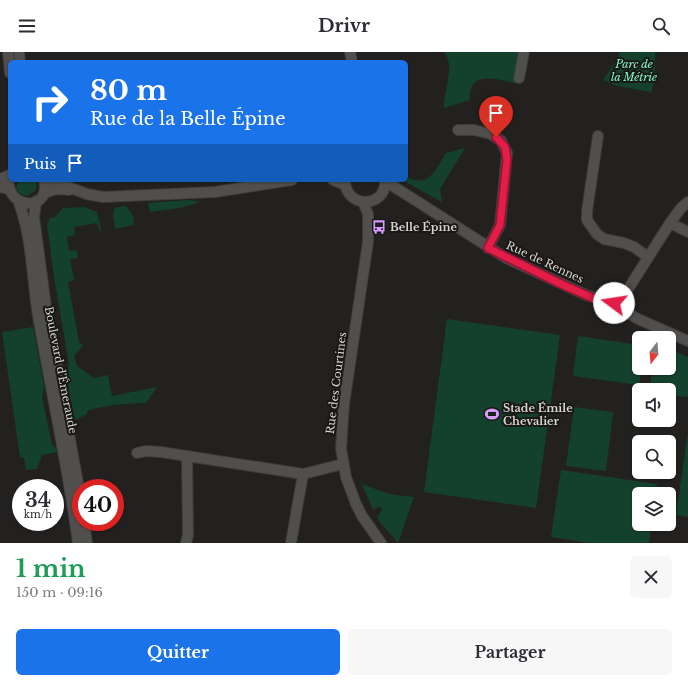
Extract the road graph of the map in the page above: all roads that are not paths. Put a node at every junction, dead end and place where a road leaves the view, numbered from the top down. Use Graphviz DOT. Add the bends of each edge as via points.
graph roads {
  1 [pos="524,52"];
  2 [pos="519,78"];
  3 [pos="458,130"];
  4 [pos="598,136"];
  5 [pos="44,182"];
  6 [pos="53,182"];
  7 [pos="279,182"];
  8 [pos="345,182"];
  9 [pos="384,182"];
  10 [pos="388,182"];
  11 [pos="4,188"];
  12 [pos="75,191"];
  13 [pos="44,193"];
  14 [pos="379,197"];
  15 [pos="36,201"];
  16 [pos="363,202"];
  17 [pos="688,202"];
  18 [pos="19,203"];
  19 [pos="418,203"];
  20 [pos="670,223"];
  21 [pos="688,232"];
  22 [pos="368,242"];
  23 [pos="488,248"];
  24 [pos="648,258"];
  25 [pos="618,305"];
  26 [pos="688,341"];
  27 [pos="137,453"];
  28 [pos="187,456"];
  29 [pos="343,464"];
  30 [pos="302,474"];
  31 [pos="77,479"];
  32 [pos="85,531"];
  33 [pos="78,543"];
  34 [pos="87,543"];
  35 [pos="186,543"];
  36 [pos="292,543"];
  37 [pos="381,543"];
  1 -- 2 [label="street"];
  3 -- 23 [label="street" via="490,134 501,141 507,153 500,225"];
  4 -- 24 [label="street" via="586,211 587,220 592,229 604,239 624,243"];
  5 -- 13 [label="street"];
  6 -- 12 [label="street"];
  7 -- 12 [label="street" via="214,192 103,197"];
  8 -- 16 [label="street" via="349,194"];
  9 -- 14 [label="street, Rue des Courtines"];
  10 -- 19 [label="street, Rue de Rennes"];
  11 -- 18 [label="street"];
  12 -- 13 [label="street" via="57,189"];
  13 -- 15 [label="street"];
  14 -- 16 [label="street, Rue de Rennes"];
  14 -- 19 [label="street, Rue de Rennes" via="392,193"];
  14 -- 22 [label="street, Rue des Courtines"];
  15 -- 18 [label="street" via="28,204"];
  15 -- 31 [label="street" via="34,217 46,307"];
  16 -- 22 [label="street, Rue des Courtines" via="368,214"];
  17 -- 20 [label="street"];
  18 -- 33 [label="street, Boulevard d'Émeraude" via="24,218 41,331 61,431"];
  19 -- 23 [label="street, Rue de Rennes"];
  20 -- 21 [label="street"];
  20 -- 24 [label="street"];
  22 -- 29 [label="street, Rue des Courtines" via="343,409"];
  23 -- 25 [label="street, Rue de Rennes" via="595,299"];
  24 -- 25 [label="street"];
  25 -- 26 [label="street, Rue de Rennes" via="636,318"];
  27 -- 28 [label="street" via="146,451"];
  28 -- 30 [label="street"];
  28 -- 35 [label="street"];
  29 -- 30 [label="street"];
  29 -- 37 [label="street, Rue des Courtines" via="356,504"];
  30 -- 36 [label="street"];
  32 -- 34 [label="street"];
}
